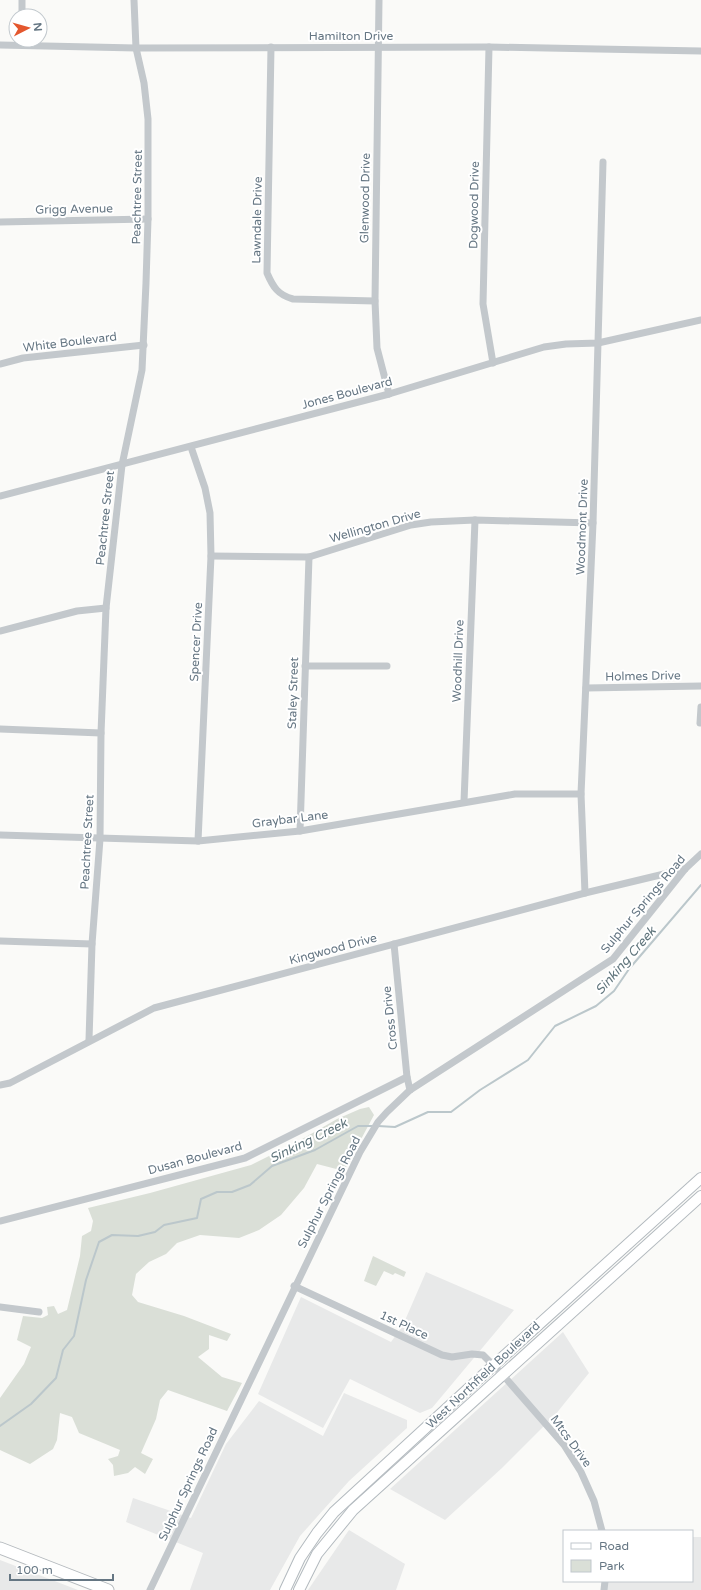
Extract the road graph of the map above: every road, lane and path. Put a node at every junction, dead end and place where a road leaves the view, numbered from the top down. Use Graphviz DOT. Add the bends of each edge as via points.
graph roads {
  1 [pos="134,0"];
  2 [pos="379,0"];
  3 [pos="48,43"];
  4 [pos="271,47"];
  5 [pos="378,47"];
  6 [pos="489,47"];
  7 [pos="136,48"];
  8 [pos="701,51"];
  9 [pos="603,162"];
  10 [pos="148,219"];
  11 [pos="0,222"];
  12 [pos="375,301"];
  13 [pos="701,320"];
  14 [pos="598,343"];
  15 [pos="144,345"];
  16 [pos="493,363"];
  17 [pos="0,364"];
  18 [pos="389,394"];
  19 [pos="191,447"];
  20 [pos="122,465"];
  21 [pos="0,496"];
  22 [pos="475,520"];
  23 [pos="593,523"];
  24 [pos="211,556"];
  25 [pos="309,557"];
  26 [pos="106,608"];
  27 [pos="0,631"];
  28 [pos="305,666"];
  29 [pos="387,666"];
  30 [pos="701,686"];
  31 [pos="586,688"];
  32 [pos="701,707"];
  33 [pos="700,723"];
  34 [pos="0,729"];
  35 [pos="101,733"];
  36 [pos="581,794"];
  37 [pos="464,802"];
  38 [pos="300,831"];
  39 [pos="0,835"];
  40 [pos="100,839"];
  41 [pos="198,841"];
  42 [pos="701,854"];
  43 [pos="685,869"];
  44 [pos="585,893"];
  45 [pos="0,941"];
  46 [pos="92,944"];
  47 [pos="394,944"];
  48 [pos="89,1040"];
  49 [pos="407,1077"];
  50 [pos="0,1085"];
  51 [pos="410,1090"];
  52 [pos="701,1178"];
  53 [pos="701,1196"];
  54 [pos="654,1219"];
  55 [pos="0,1221"];
  56 [pos="664,1229"];
  57 [pos="294,1286"];
  58 [pos="0,1307"];
  59 [pos="39,1312"];
  60 [pos="494,1365"];
  61 [pos="502,1374"];
  62 [pos="602,1530"];
  63 [pos="0,1548"];
  64 [pos="108,1590"];
  65 [pos="150,1590"];
  66 [pos="286,1590"];
  67 [pos="299,1590"];
  1 -- 7 [label="street, Peachtree Street"];
  2 -- 5 [label="street, Glenwood Drive"];
  3 -- 7 [label="street, Hamilton Drive"];
  4 -- 5 [label="street, Hamilton Drive"];
  4 -- 7 [label="street, Hamilton Drive"];
  4 -- 12 [label="street, Lawndale Drive" via="267,273 271,284 284,297 293,299"];
  5 -- 6 [label="street, Hamilton Drive"];
  5 -- 12 [label="street, Glenwood Drive"];
  6 -- 8 [label="street, Hamilton Drive"];
  6 -- 16 [label="street, Dogwood Drive" via="483,304"];
  7 -- 10 [label="street, Peachtree Street" via="144,83 148,119"];
  9 -- 14 [label="street, Woodmont Drive"];
  10 -- 11 [label="street, Grigg Avenue"];
  10 -- 15 [label="street, Peachtree Street"];
  12 -- 18 [label="street, Glenwood Drive" via="377,348"];
  13 -- 14 [label="street, Jones Boulevard"];
  14 -- 16 [label="street, Jones Boulevard" via="544,347"];
  14 -- 23 [label="street, Woodmont Drive"];
  15 -- 17 [label="street, White Boulevard" via="23,358"];
  15 -- 20 [label="street, Peachtree Street" via="142,370"];
  16 -- 18 [label="street, Jones Boulevard"];
  18 -- 19 [label="street, Jones Boulevard"];
  19 -- 20 [label="street, Jones Boulevard"];
  19 -- 24 [label="street, Spencer Drive" via="205,488 210,513"];
  20 -- 21 [label="street, Jones Boulevard"];
  20 -- 26 [label="street, Peachtree Street"];
  22 -- 23 [label="street, Wellington Drive"];
  22 -- 25 [label="street, Wellington Drive" via="431,522 411,526"];
  22 -- 37 [label="street, Woodhill Drive"];
  23 -- 31 [label="street, Woodmont Drive"];
  24 -- 25 [label="street, Wellington Drive"];
  24 -- 41 [label="street, Spencer Drive"];
  25 -- 28 [label="street, Staley Street"];
  26 -- 27 [label="street" via="77,611"];
  26 -- 35 [label="street, Peachtree Street"];
  28 -- 29 [label="street"];
  28 -- 38 [label="street, Staley Street"];
  30 -- 31 [label="street, Holmes Drive"];
  31 -- 36 [label="street, Woodmont Drive"];
  32 -- 33 [label="street"];
  34 -- 35 [label="street"];
  35 -- 40 [label="street, Peachtree Street"];
  36 -- 37 [label="street, Graybar Lane" via="515,794"];
  36 -- 44 [label="street, Woodmont Drive"];
  37 -- 38 [label="street, Graybar Lane"];
  38 -- 41 [label="street, Graybar Lane"];
  39 -- 40 [label="street, Graybar Lane"];
  40 -- 41 [label="street, Graybar Lane"];
  40 -- 46 [label="street, Peachtree Street"];
  42 -- 43 [label="street, Sulphur Springs Road"];
  43 -- 44 [label="street, Kingwood Drive"];
  43 -- 51 [label="street, Sulphur Springs Road" via="613,959"];
  44 -- 47 [label="street, Kingwood Drive"];
  45 -- 46 [label="street"];
  46 -- 48 [label="street, Peachtree Street"];
  47 -- 48 [label="street, Kingwood Drive" via="154,1008"];
  47 -- 49 [label="street, Cross Drive"];
  48 -- 50 [label="street, Kingwood Drive" via="10,1083"];
  49 -- 51 [label="street, Cross Drive"];
  49 -- 55 [label="street, Dusan Boulevard" via="245,1158"];
  51 -- 57 [label="street, Sulphur Springs Road" via="386,1112 373,1130"];
  52 -- 54 [label="main road, West Northfield Boulevard"];
  53 -- 56 [label="main road, West Northfield Boulevard"];
  54 -- 56 [label="main road"];
  54 -- 60 [label="main road, West Northfield Boulevard"];
  56 -- 61 [label="main road, West Northfield Boulevard"];
  57 -- 60 [label="street, 1st Place" via="442,1355 483,1355"];
  57 -- 65 [label="street, Sulphur Springs Road"];
  58 -- 59 [label="street"];
  60 -- 61 [label="street, 1st Place"];
  60 -- 66 [label="main road, West Northfield Boulevard" via="334,1512 300,1558"];
  61 -- 62 [label="street, Mtcs Drive" via="564,1445 581,1472 594,1501"];
  61 -- 67 [label="main road, West Northfield Boulevard" via="353,1510 317,1554"];
  63 -- 64 [label="main road"];
}
